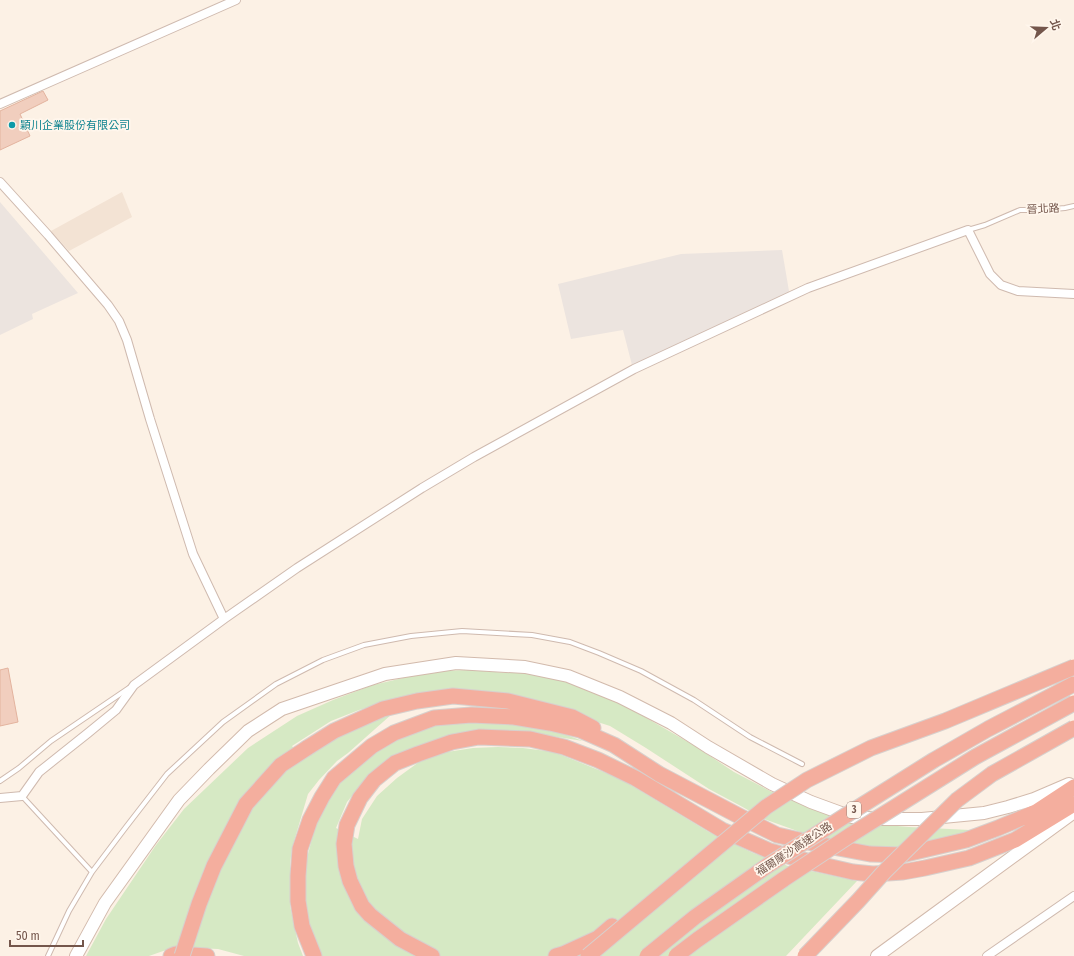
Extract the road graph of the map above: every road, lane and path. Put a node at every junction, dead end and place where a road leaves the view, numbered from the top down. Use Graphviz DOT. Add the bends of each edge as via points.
graph roads {
  1 [pos="236,0"];
  2 [pos="0,104"];
  3 [pos="0,182"];
  4 [pos="1074,206"];
  5 [pos="968,230"];
  6 [pos="1074,294"];
  7 [pos="224,619"];
  8 [pos="1074,667"];
  9 [pos="1074,684"];
  10 [pos="134,685"];
  11 [pos="1074,703"];
  12 [pos="1074,728"];
  13 [pos="802,764"];
  14 [pos="0,782"];
  15 [pos="1074,782"];
  16 [pos="1074,787"];
  17 [pos="22,796"];
  18 [pos="0,798"];
  19 [pos="712,802"];
  20 [pos="1074,804"];
  21 [pos="1074,812"];
  22 [pos="695,868"];
  23 [pos="92,872"];
  24 [pos="1074,896"];
  25 [pos="48,956"];
  26 [pos="76,956"];
  27 [pos="171,956"];
  28 [pos="182,956"];
  29 [pos="207,956"];
  30 [pos="314,956"];
  31 [pos="432,956"];
  32 [pos="556,956"];
  33 [pos="588,956"];
  34 [pos="647,956"];
  35 [pos="676,956"];
  36 [pos="805,956"];
  37 [pos="876,956"];
  38 [pos="988,956"];
  1 -- 2 [label="street"];
  3 -- 7 [label="street" via="108,304 120,321 193,554"];
  4 -- 5 [label="lane, 晉北路" via="1020,210"];
  5 -- 6 [label="street" via="990,274 1000,285 1018,291"];
  5 -- 7 [label="street" via="808,288 634,369 422,488 297,568"];
  7 -- 10 [label="street"];
  8 -- 22 [label="highway, bridge" via="945,721 870,748 807,780 766,807"];
  9 -- 34 [label="highway, 福爾摩沙高速公路 / 3, bridge" via="988,729 854,810 767,866 695,917"];
  10 -- 14 [label="lane" via="51,741"];
  10 -- 17 [label="street" via="116,710 39,772"];
  11 -- 35 [label="highway, 福爾摩沙高速公路 / 3, bridge" via="975,757 852,834"];
  12 -- 36 [label="highway, bridge" via="992,774 957,800 884,872"];
  13 -- 23 [label="lane" via="750,737 694,700 641,670 570,642 532,635 462,631 411,636 364,645 323,660 276,684 223,722 167,774"];
  15 -- 26 [label="street" via="1034,799 984,813 922,819 852,817 772,784 671,723 620,697 568,676 525,667 456,663 385,674 282,709 248,731 179,800 105,903"];
  16 -- 19 [label="highway" via="1036,812 998,828 966,840 902,855 870,854 777,835"];
  17 -- 18 [label="street"];
  17 -- 23 [label="lane"];
  19 -- 28 [label="highway, bridge" via="646,756 572,717 508,701 453,696 383,709 334,732 281,765 246,804 214,866"];
  19 -- 30 [label="highway" via="659,774 614,745 580,730 550,723 514,717 471,715 434,718 394,733 372,746 334,778 310,820 300,849 298,901 302,926"];
  20 -- 31 [label="highway" via="1015,840 968,858 903,872 873,874 853,872 770,851 722,830 635,778 564,747 530,740 479,737 452,742 395,763 374,780 360,798 347,825 344,844 350,881 362,906 400,939"];
  21 -- 37 [label="street"];
  22 -- 32 [label="highway, bridge" via="630,912 598,938"];
  22 -- 33 [label="highway, bridge"];
  23 -- 25 [label="lane"];
  24 -- 38 [label="street"];
  27 -- 29 [label="highway"];
}
